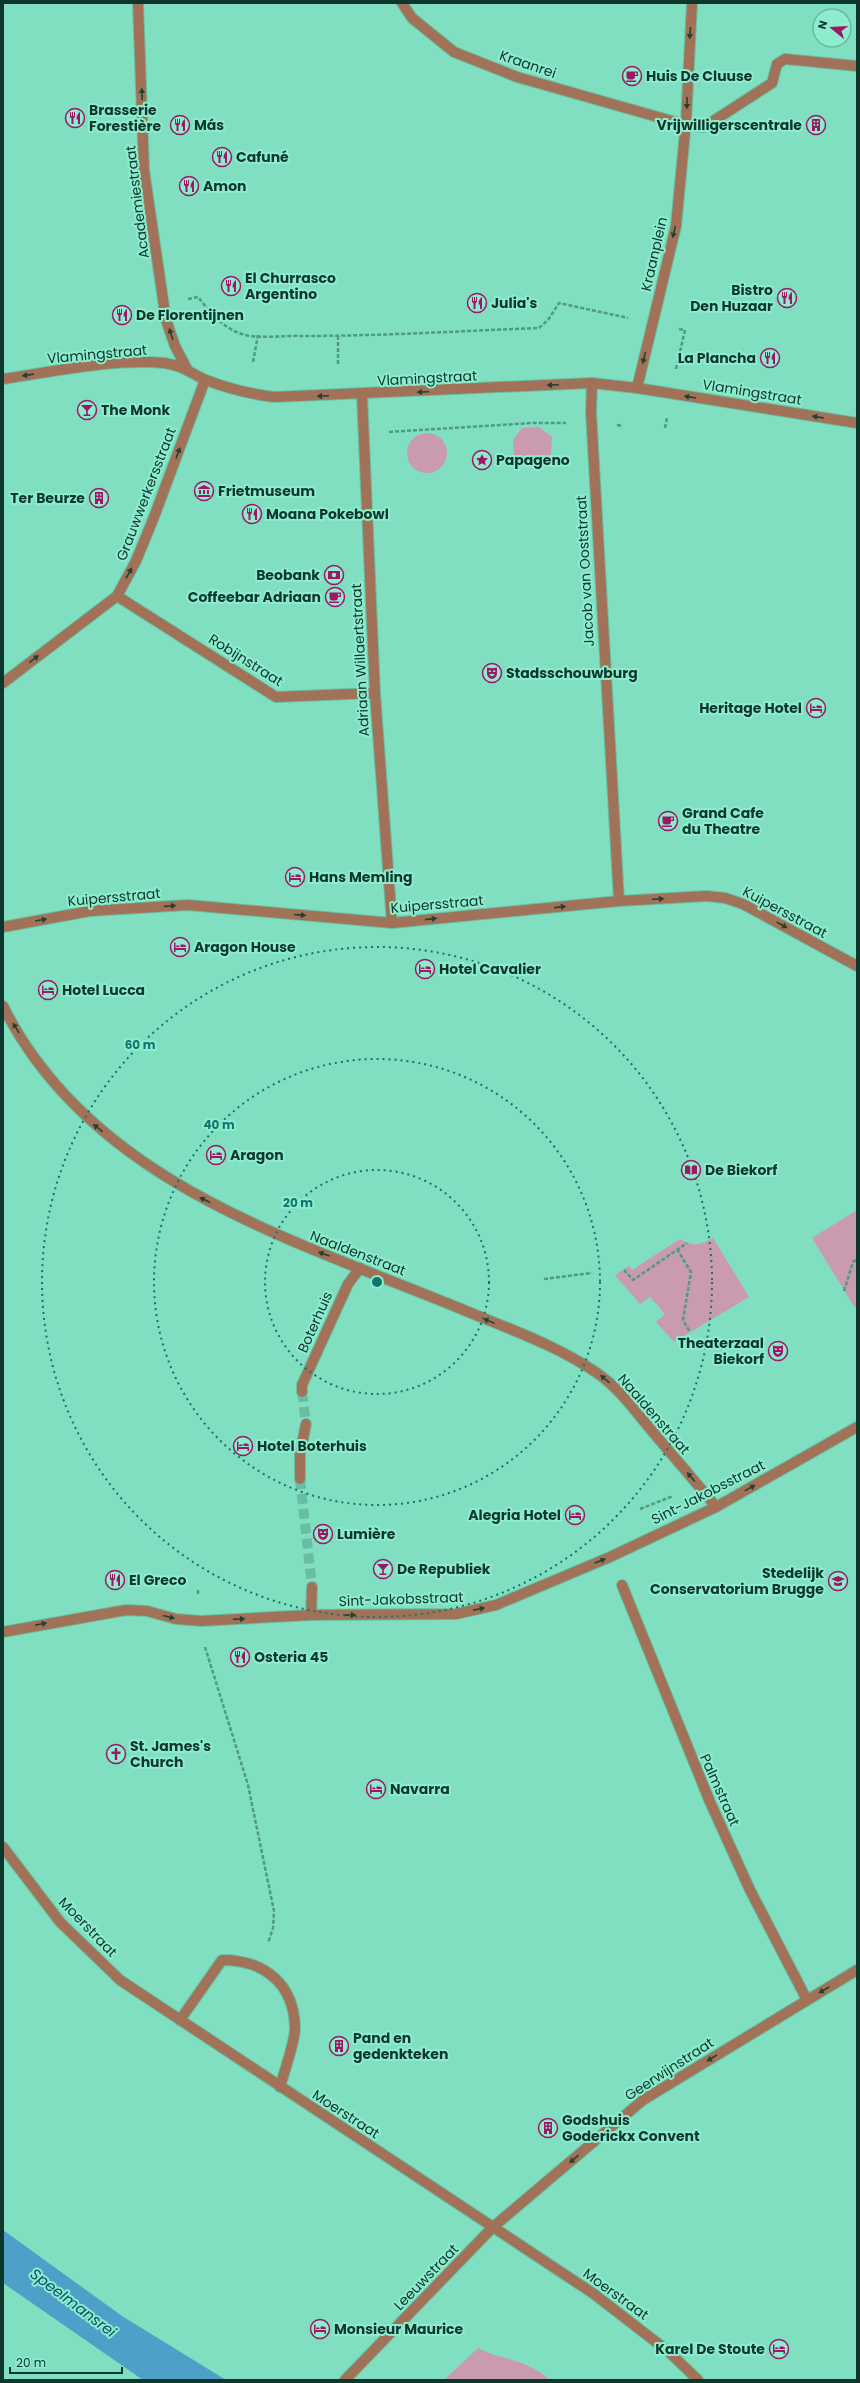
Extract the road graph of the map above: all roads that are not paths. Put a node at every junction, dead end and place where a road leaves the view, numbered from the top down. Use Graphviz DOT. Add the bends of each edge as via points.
graph roads {
  1 [pos="138,3"];
  2 [pos="402,3"];
  3 [pos="692,3"];
  4 [pos="857,66"];
  5 [pos="686,125"];
  6 [pos="187,369"];
  7 [pos="3,379"];
  8 [pos="205,380"];
  9 [pos="592,383"];
  10 [pos="637,388"];
  11 [pos="362,395"];
  12 [pos="857,423"];
  13 [pos="117,596"];
  14 [pos="3,683"];
  15 [pos="375,693"];
  16 [pos="619,901"];
  17 [pos="392,923"];
  18 [pos="3,927"];
  19 [pos="857,966"];
  20 [pos="3,1006"];
  21 [pos="360,1268"];
  22 [pos="302,1392"];
  23 [pos="306,1424"];
  24 [pos="857,1428"];
  25 [pos="300,1479"];
  26 [pos="716,1507"];
  27 [pos="622,1585"];
  28 [pos="312,1586"];
  29 [pos="311,1615"];
  30 [pos="3,1632"];
  31 [pos="3,1847"];
  32 [pos="857,1970"];
  33 [pos="808,2000"];
  34 [pos="180,2020"];
  35 [pos="280,2087"];
  36 [pos="493,2228"];
  37 [pos="345,2380"];
  38 [pos="698,2380"];
  6 -- 1 [label="street, Academiestraat, one-way" via="174,346 166,320 144,170"];
  2 -- 5 [label="street, Kraanrei" via="412,18 454,52 517,77"];
  3 -- 5 [label="street, Kraanplein, one-way"];
  4 -- 5 [label="street" via="785,59 777,64 772,83 704,127"];
  5 -- 10 [label="street, Kraanplein, one-way" via="676,226"];
  6 -- 7 [label="street, Vlamingstraat, one-way" via="165,363 126,364"];
  6 -- 8 [label="street, Vlamingstraat"];
  11 -- 8 [label="street, Vlamingstraat, one-way" via="274,397 246,394"];
  13 -- 8 [label="street, Grauwwerkersstraat, one-way" via="136,561 154,517"];
  9 -- 10 [label="street, Vlamingstraat"];
  9 -- 11 [label="street, Vlamingstraat, one-way"];
  9 -- 16 [label="street, Jacob van Ooststraat" via="591,424"];
  12 -- 10 [label="street, Vlamingstraat, one-way"];
  11 -- 15 [label="street, Adriaan Willaertstraat"];
  14 -- 13 [label="street, Grauwwerkersstraat, one-way"];
  13 -- 15 [label="street, Robijnstraat" via="276,697"];
  15 -- 17 [label="street, Adriaan Willaertstraat"];
  17 -- 16 [label="street, Kuipersstraat, one-way"];
  16 -- 19 [label="street, Kuipersstraat, one-way" via="707,896 725,898 743,904"];
  18 -- 17 [label="street, Kuipersstraat, one-way" via="90,911 188,905"];
  21 -- 20 [label="street, Naaldenstraat, one-way" via="306,1248 210,1203 141,1160 94,1125 59,1089 29,1049"];
  21 -- 22 [label="street, Boterhuis" via="348,1285 302,1385"];
  26 -- 21 [label="street, Naaldenstraat, one-way" via="633,1408 599,1375 555,1349"];
  23 -- 25 [label="street" via="300,1454"];
  26 -- 24 [label="street, Sint-Jakobsstraat, one-way"];
  29 -- 26 [label="street, Sint-Jakobsstraat, one-way" via="456,1614 496,1605 610,1557"];
  27 -- 33 [label="street, Palmstraat" via="710,1802 750,1890"];
  28 -- 29 [label="street"];
  30 -- 29 [label="street, Sint-Jakobsstraat, one-way" via="126,1610 147,1611 200,1621"];
  31 -- 34 [label="street, Moerstraat" via="60,1922 120,1980"];
  32 -- 33 [label="street, Geerwijnstraat, one-way"];
  33 -- 36 [label="street, Geerwijnstraat, one-way" via="643,2100"];
  34 -- 35 [label="street, Moerstraat"];
  34 -- 35 [label="street" via="222,1960 241,1960 260,1967 276,1978 292,2002 295,2029"];
  35 -- 36 [label="street, Moerstraat"];
  36 -- 37 [label="street, Leeuwstraat"];
  36 -- 38 [label="street, Moerstraat" via="628,2318"];
}
